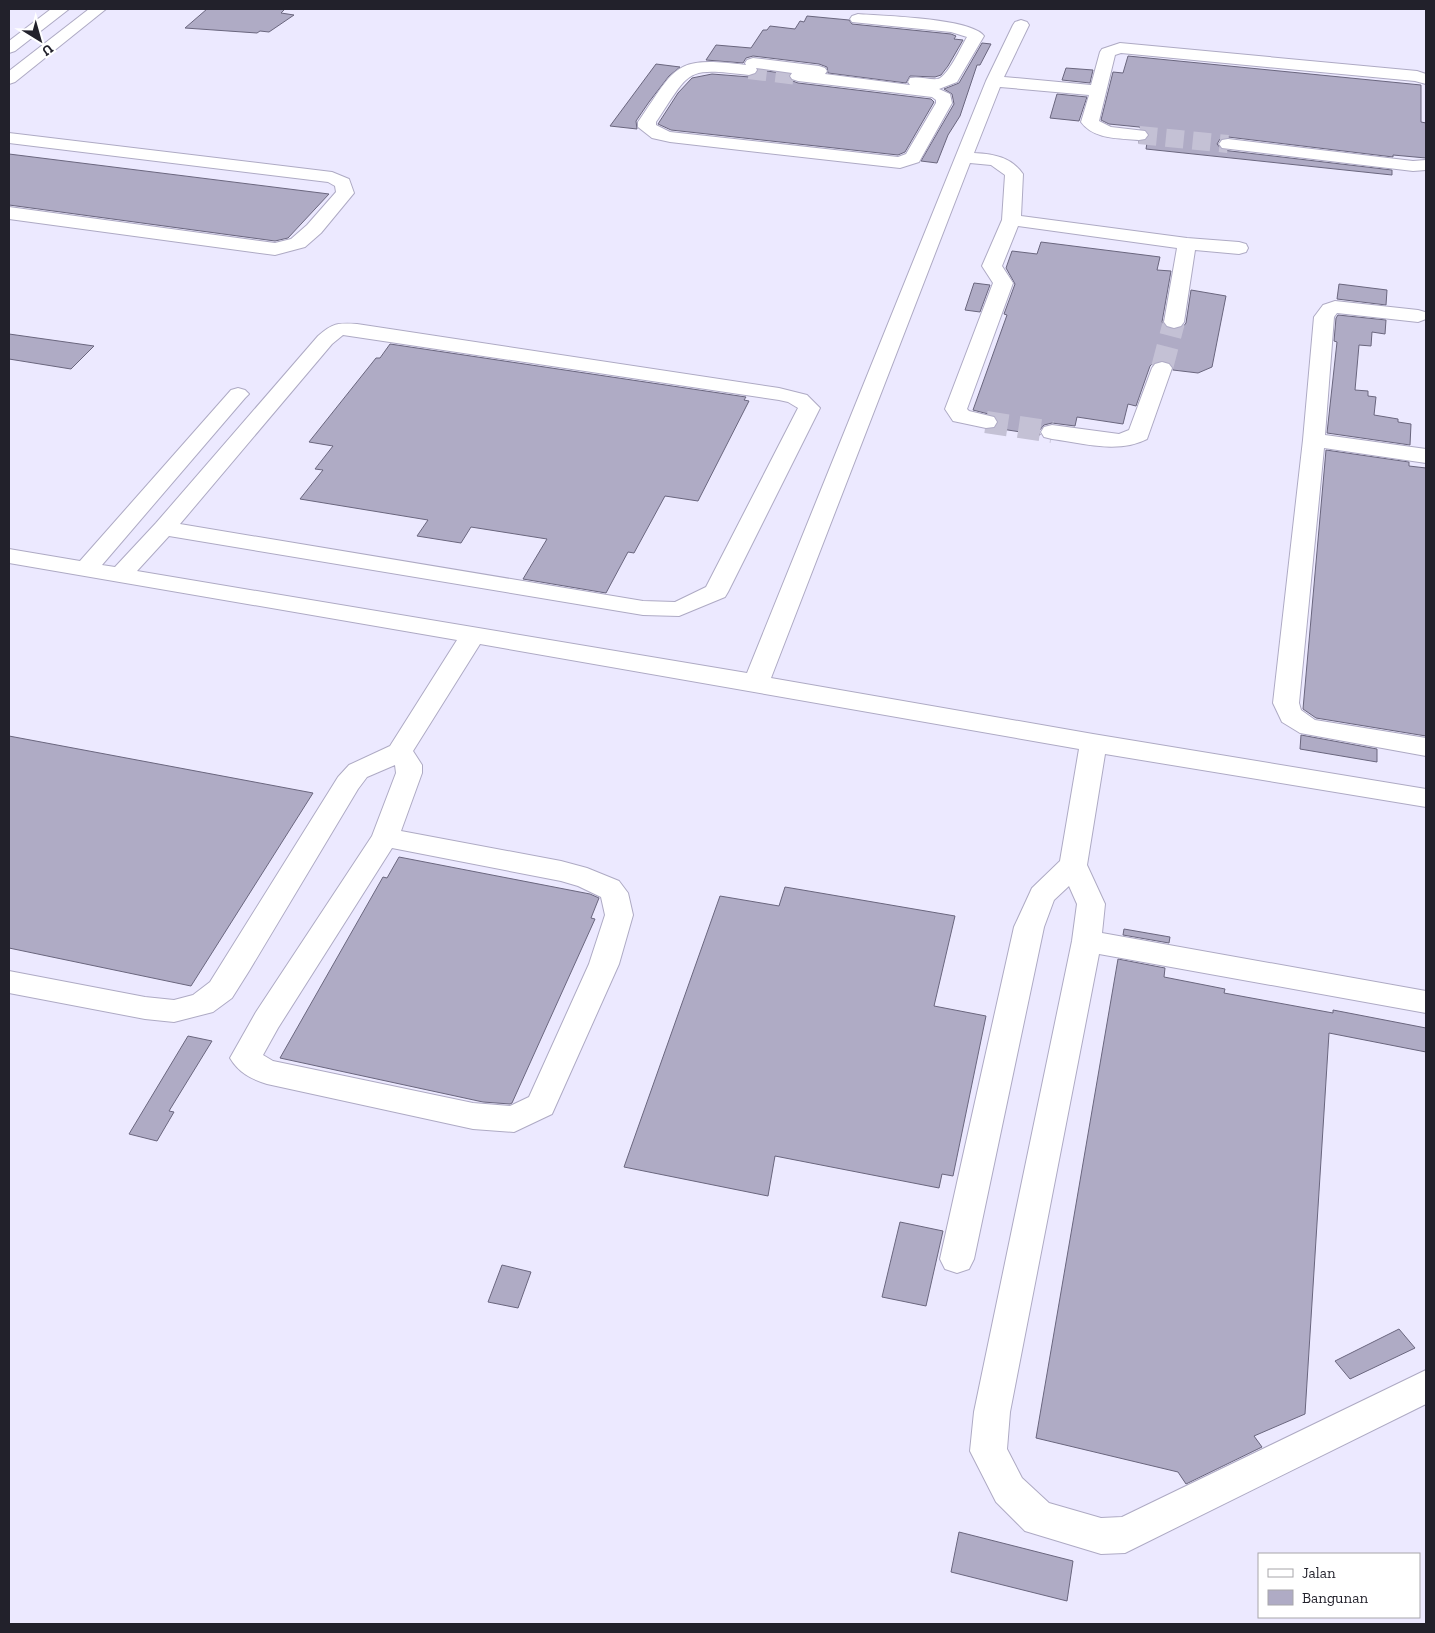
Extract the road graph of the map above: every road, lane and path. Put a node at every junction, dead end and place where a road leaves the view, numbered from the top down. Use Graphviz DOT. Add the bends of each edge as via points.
graph roads {
  1 [pos="61,9"];
  2 [pos="98,9"];
  3 [pos="858,19"];
  4 [pos="976,36"];
  5 [pos="9,48"];
  6 [pos="960,64"];
  7 [pos="996,75"];
  8 [pos="798,76"];
  9 [pos="9,79"];
  10 [pos="1426,79"];
  11 [pos="1097,91"];
  12 [pos="960,113"];
  13 [pos="1139,135"];
  14 [pos="9,138"];
  15 [pos="924,141"];
  16 [pos="1228,144"];
  17 [pos="956,147"];
  18 [pos="1426,165"];
  19 [pos="9,212"];
  20 [pos="1010,220"];
  21 [pos="1186,244"];
  22 [pos="1239,248"];
  23 [pos="1418,316"];
  24 [pos="1174,322"];
  25 [pos="1162,368"];
  26 [pos="238,394"];
  27 [pos="986,422"];
  28 [pos="1052,432"];
  29 [pos="1314,440"];
  30 [pos="1426,456"];
  31 [pos="164,528"];
  32 [pos="9,556"];
  33 [pos="86,569"];
  34 [pos="120,575"];
  35 [pos="473,635"];
  36 [pos="756,683"];
  37 [pos="1093,743"];
  38 [pos="1426,747"];
  39 [pos="399,752"];
  40 [pos="1426,798"];
  41 [pos="385,838"];
  42 [pos="1073,865"];
  43 [pos="1087,941"];
  44 [pos="9,982"];
  45 [pos="1426,1002"];
  46 [pos="957,1260"];
  47 [pos="1426,1386"];
  1 -- 5 [label="street"];
  2 -- 9 [label="street"];
  3 -- 4 [label="street" via="951,27"];
  4 -- 6 [label="street"];
  4 -- 7 [label="street" via="1017,32"];
  6 -- 7 [label="street"];
  6 -- 15 [label="street" via="952,79 939,84 751,66 699,67 679,76 647,122 647,127 658,134 890,163 913,158"];
  7 -- 11 [label="street"];
  7 -- 12 [label="street"];
  8 -- 12 [label="street" via="936,92 944,98 944,103"];
  10 -- 11 [label="street" via="1120,48 1108,52"];
  11 -- 13 [label="street" via="1090,122 1097,129 1111,133"];
  12 -- 15 [label="street"];
  12 -- 17 [label="street"];
  14 -- 19 [label="street" via="332,177 343,183 345,193 298,243 275,249"];
  15 -- 17 [label="street"];
  16 -- 18 [label="street"];
  17 -- 20 [label="street" via="999,161 1014,174"];
  17 -- 36 [label="street"];
  20 -- 21 [label="street"];
  20 -- 27 [label="street" via="992,266 1003,283 956,409 961,416"];
  21 -- 22 [label="street"];
  21 -- 24 [label="street"];
  23 -- 29 [label="street" via="1330,309 1324,317"];
  25 -- 28 [label="street" via="1139,434 1119,441"];
  26 -- 33 [label="street"];
  29 -- 30 [label="street"];
  29 -- 38 [label="street" via="1286,709 1294,720 1309,727"];
  31 -- 31 [label="street" via="324,340 338,330 357,330 779,394 798,398 809,408 716,592 679,609 643,608"];
  31 -- 34 [label="street"];
  32 -- 33 [label="street"];
  33 -- 34 [label="street"];
  34 -- 35 [label="street"];
  35 -- 36 [label="street"];
  35 -- 39 [label="street"];
  36 -- 37 [label="street"];
  37 -- 40 [label="street"];
  37 -- 42 [label="street"];
  39 -- 41 [label="street" via="409,765 409,773"];
  39 -- 44 [label="street" via="358,771 348,783 221,990 202,1004 174,1011 145,1008"];
  41 -- 41 [label="street" via="267,1020 246,1058 267,1072 473,1116 514,1119 541,1105 613,938 619,915 614,893 587,878"];
  42 -- 43 [label="street" via="1091,904"];
  42 -- 46 [label="street" via="1042,895 1029,927"];
  43 -- 45 [label="street"];
  43 -- 47 [label="street" via="992,1412 988,1452 1009,1490 1038,1518 1102,1536 1125,1535"];
}
